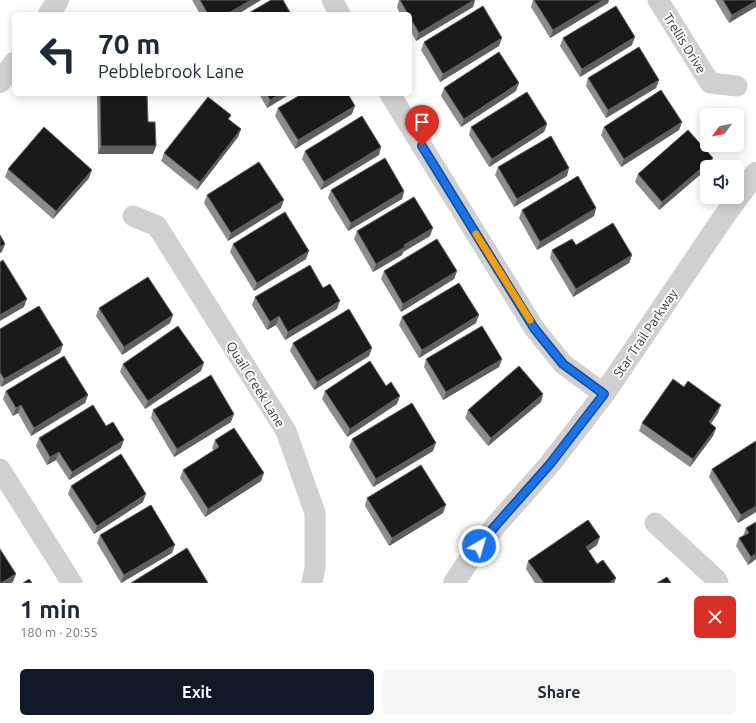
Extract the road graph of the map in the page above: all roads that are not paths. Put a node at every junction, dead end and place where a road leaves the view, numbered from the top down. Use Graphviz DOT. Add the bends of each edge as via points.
graph roads {
  1 [pos="58,0"];
  2 [pos="332,0"];
  3 [pos="658,0"];
  4 [pos="50,12"];
  5 [pos="339,12"];
  6 [pos="12,66"];
  7 [pos="0,82"];
  8 [pos="737,86"];
  9 [pos="391,96"];
  10 [pos="756,173"];
  11 [pos="133,216"];
  12 [pos="604,394"];
  13 [pos="0,469"];
  14 [pos="655,523"];
  15 [pos="72,583"];
  16 [pos="312,583"];
  17 [pos="454,583"];
  18 [pos="718,583"];
  1 -- 4 [label="street"];
  2 -- 5 [label="street"];
  3 -- 8 [label="street, Trellis Drive" via="710,83"];
  6 -- 7 [label="street"];
  9 -- 12 [label="street" via="534,328 563,364"];
  10 -- 12 [label="street, Star Trail Parkway" via="725,214"];
  11 -- 16 [label="street, Quail Creek Lane" via="157,226 286,431 315,513 315,568"];
  12 -- 17 [label="street, Star Trail Parkway" via="550,464 496,525"];
  13 -- 15 [label="street"];
  14 -- 18 [label="street"];
}
